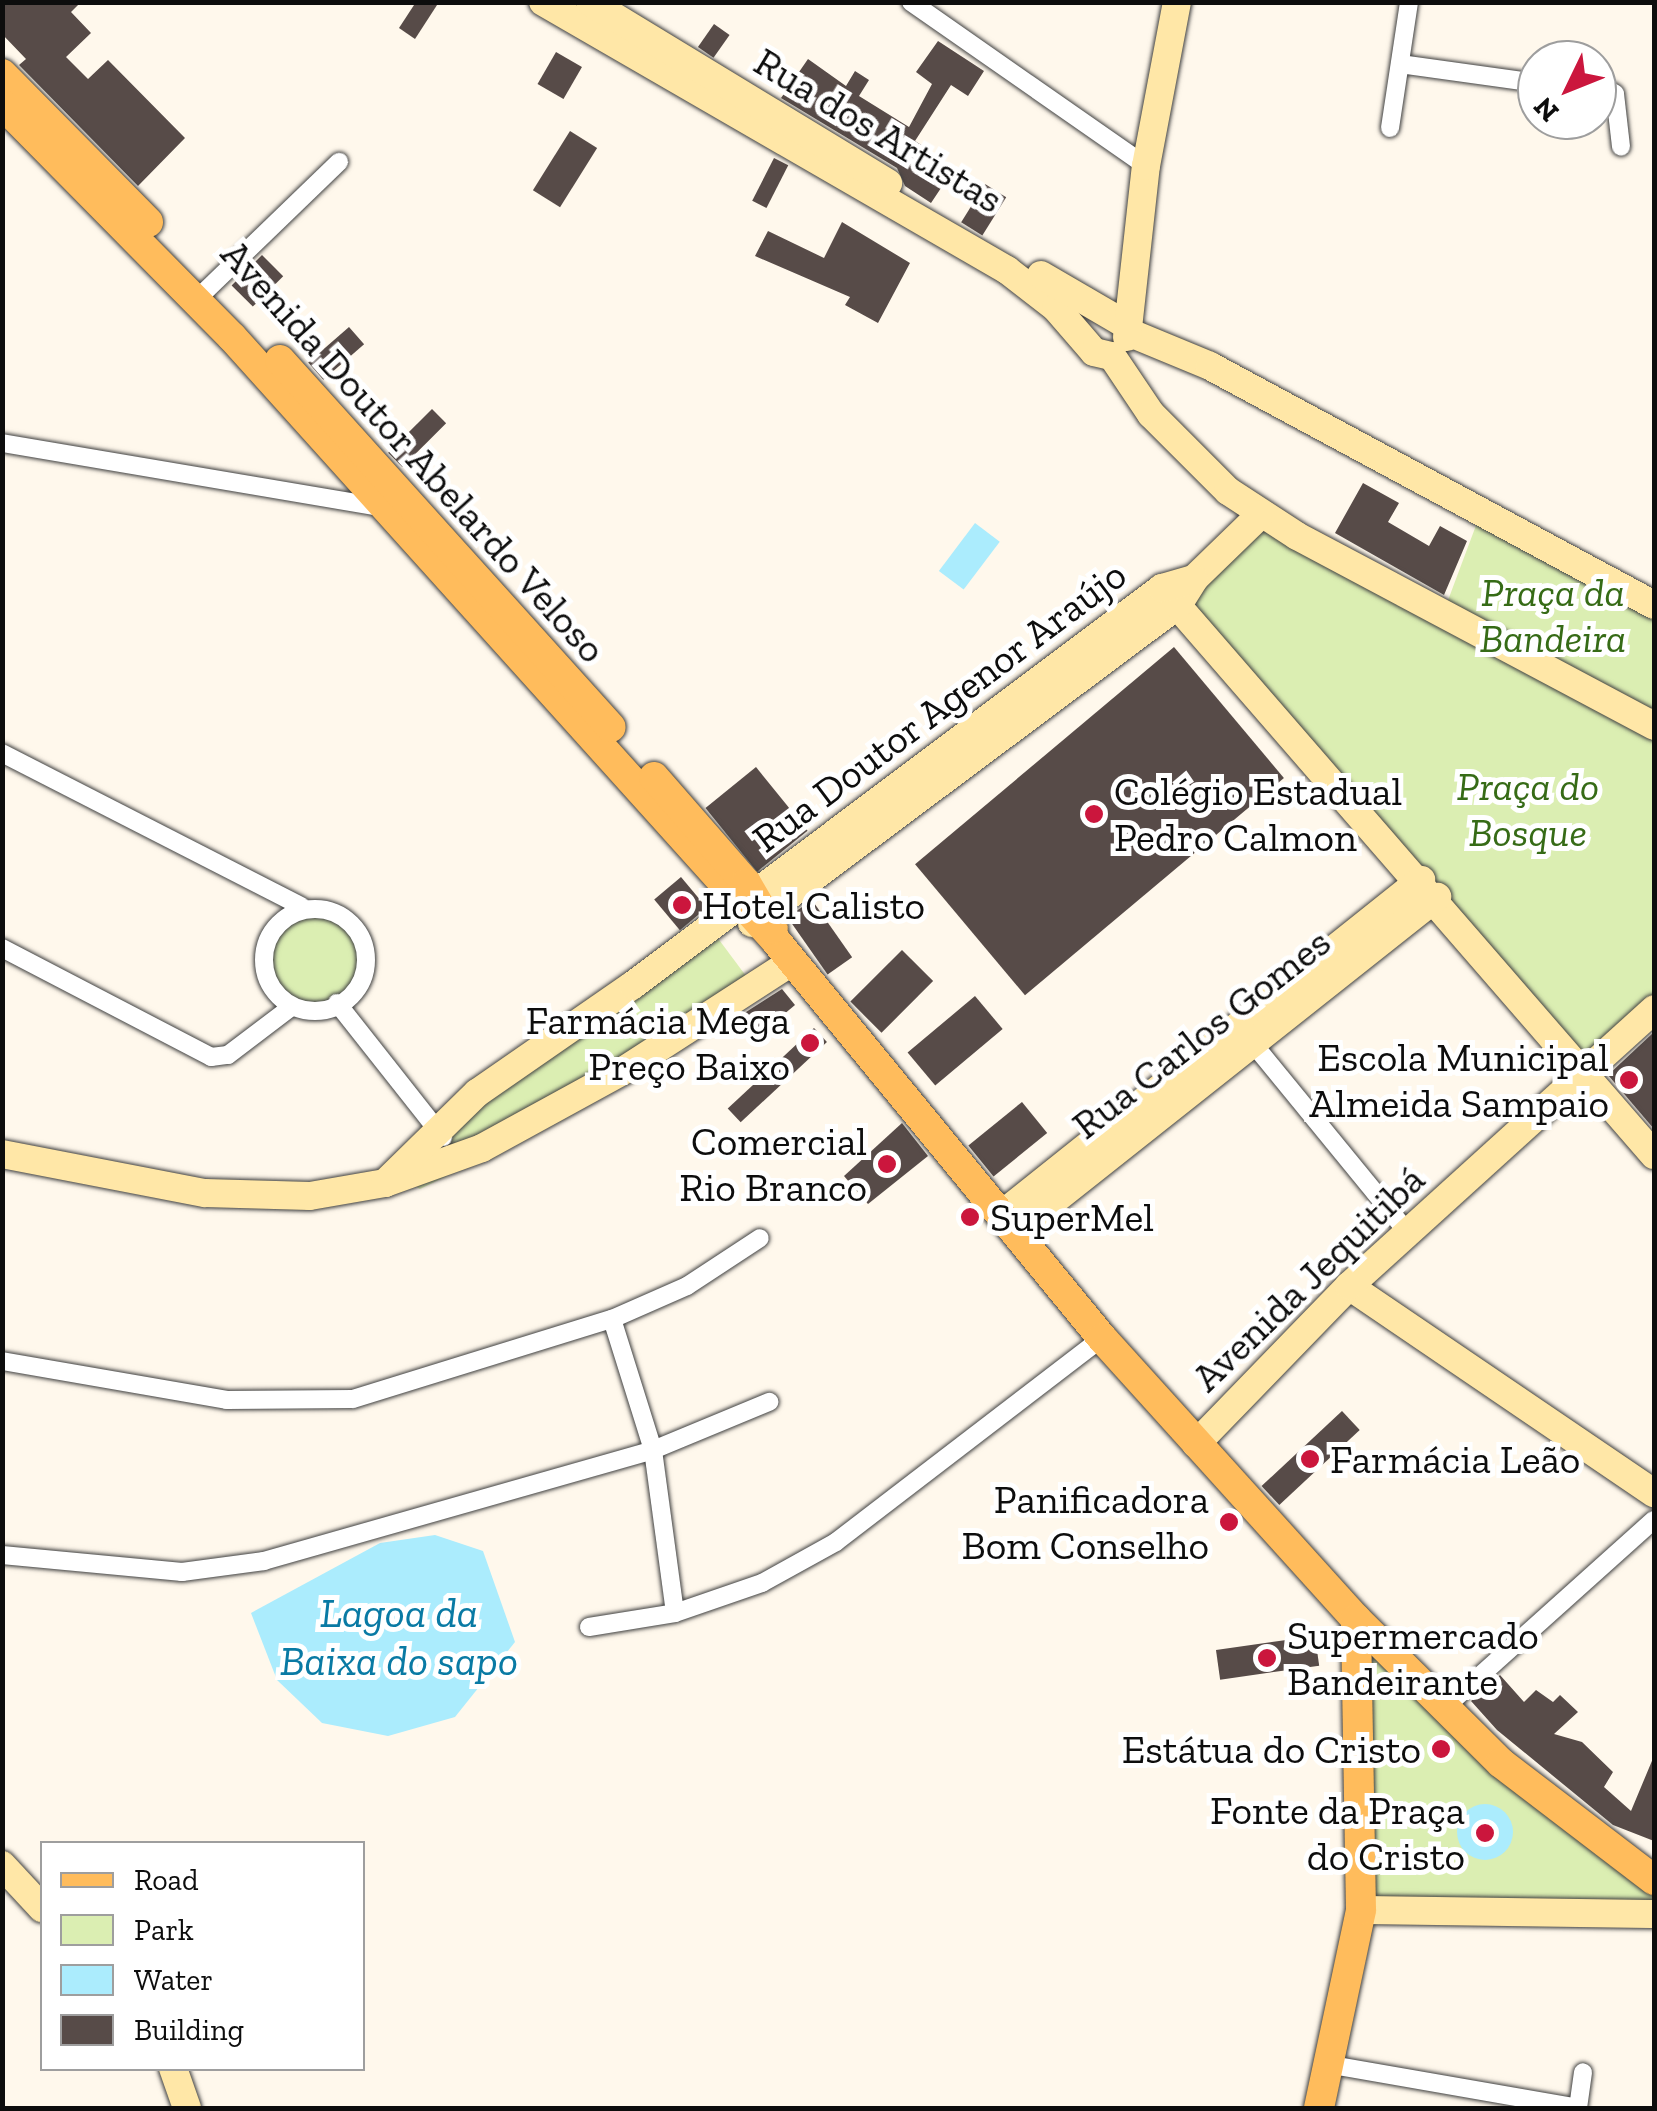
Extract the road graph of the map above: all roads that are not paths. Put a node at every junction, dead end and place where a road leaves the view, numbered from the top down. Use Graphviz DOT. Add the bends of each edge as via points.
graph roads {
  1 [pos="544,2"];
  2 [pos="590,2"];
  3 [pos="911,2"];
  4 [pos="1177,2"];
  5 [pos="1409,2"];
  6 [pos="644,48"];
  7 [pos="1400,64"];
  8 [pos="2,74"];
  9 [pos="1517,80"];
  10 [pos="2,104"];
  11 [pos="1617,112"];
  12 [pos="1390,128"];
  13 [pos="1621,147"];
  14 [pos="339,162"];
  15 [pos="1146,166"];
  16 [pos="156,244"];
  17 [pos="204,293"];
  18 [pos="1110,332"];
  19 [pos="2,443"];
  20 [pos="368,470"];
  21 [pos="329,496"];
  22 [pos="398,504"];
  23 [pos="1262,514"];
  24 [pos="1170,596"];
  25 [pos="1654,605"];
  26 [pos="1654,726"];
  27 [pos="2,753"];
  28 [pos="1429,888"];
  29 [pos="301,906"];
  30 [pos="764,923"];
  31 [pos="2,948"];
  32 [pos="338,1003"];
  33 [pos="290,1008"];
  34 [pos="1654,1009"];
  35 [pos="1246,1035"];
  36 [pos="1587,1074"];
  37 [pos="438,1128"];
  38 [pos="2,1154"];
  39 [pos="1654,1155"];
  40 [pos="458,1158"];
  41 [pos="385,1183"];
  42 [pos="1007,1224"];
  43 [pos="1407,1232"];
  44 [pos="760,1238"];
  45 [pos="1349,1286"];
  46 [pos="612,1319"];
  47 [pos="1102,1338"];
  48 [pos="2,1362"];
  49 [pos="770,1402"];
  50 [pos="1196,1444"];
  51 [pos="653,1450"];
  52 [pos="1654,1493"];
  53 [pos="1654,1520"];
  54 [pos="2,1554"];
  55 [pos="674,1614"];
  56 [pos="1356,1620"];
  57 [pos="589,1627"];
  58 [pos="1443,1709"];
  59 [pos="2,1865"];
  60 [pos="1654,1880"];
  61 [pos="40,1906"];
  62 [pos="1360,1910"];
  63 [pos="1654,1914"];
  64 [pos="1332,2066"];
  65 [pos="174,2071"];
  66 [pos="1582,2072"];
  67 [pos="187,2108"];
  68 [pos="1318,2108"];
  69 [pos="1578,2108"];
  1 -- 6 [label="street"];
  2 -- 6 [label="street, Rua dos Artistas"];
  3 -- 15 [label="street"];
  4 -- 15 [label="street"];
  5 -- 7 [label="street"];
  6 -- 18 [label="street, Rua dos Artistas"];
  7 -- 9 [label="street"];
  7 -- 12 [label="street"];
  8 -- 16 [label="main road, Avenida Doutor Abelardo Veloso"];
  10 -- 16 [label="main road, Avenida Doutor Abelardo Veloso"];
  11 -- 13 [label="street"];
  14 -- 17 [label="street"];
  15 -- 18 [label="street"];
  16 -- 17 [label="main road, Avenida Doutor Abelardo Veloso"];
  17 -- 20 [label="main road, Avenida Doutor Abelardo Veloso"];
  18 -- 23 [label="street" via="1198,466"];
  18 -- 25 [label="street" via="1210,366"];
  19 -- 21 [label="street"];
  20 -- 21 [label="street"];
  20 -- 22 [label="main road, Avenida Doutor Abelardo Veloso"];
  21 -- 22 [label="street"];
  22 -- 30 [label="main road, Avenida Doutor Abelardo Veloso"];
  23 -- 24 [label="street, Rua Doutor Agenor Araújo"];
  23 -- 26 [label="street"];
  24 -- 28 [label="street"];
  24 -- 30 [label="street, Rua Doutor Agenor Araújo"];
  27 -- 29 [label="street"];
  28 -- 35 [label="street, Rua Carlos Gomes"];
  28 -- 36 [label="street"];
  29 -- 32 [label="street" via="338,914 370,948 359,978"];
  29 -- 33 [label="street" via="278,927 264,966 276,998"];
  30 -- 37 [label="street"];
  30 -- 40 [label="street" via="626,1069"];
  30 -- 42 [label="main road, Avenida Doutor Abelardo Veloso"];
  31 -- 33 [label="street" via="211,1057 228,1055"];
  32 -- 33 [label="street" via="322,1013"];
  32 -- 37 [label="street"];
  34 -- 36 [label="street, Avenida Jequitibá"];
  35 -- 42 [label="street, Rua Carlos Gomes"];
  35 -- 43 [label="street"];
  36 -- 39 [label="street"];
  36 -- 43 [label="street, Avenida Jequitibá"];
  37 -- 40 [label="street"];
  37 -- 41 [label="street"];
  38 -- 41 [label="street" via="206,1194 310,1196"];
  40 -- 41 [label="street"];
  42 -- 47 [label="main road, Avenida Doutor Abelardo Veloso"];
  43 -- 45 [label="street, Avenida Jequitibá"];
  44 -- 46 [label="street" via="687,1286"];
  45 -- 50 [label="street, Avenida Jequitibá"];
  45 -- 52 [label="street"];
  46 -- 48 [label="street" via="354,1399 292,1404 102,1384"];
  46 -- 51 [label="street"];
  47 -- 50 [label="main road, Avenida Doutor Abelardo Veloso"];
  47 -- 55 [label="street" via="836,1542 762,1584"];
  49 -- 51 [label="street"];
  50 -- 56 [label="main road, Avenida Doutor Abelardo Veloso"];
  51 -- 54 [label="street" via="264,1561 182,1572"];
  51 -- 55 [label="street"];
  53 -- 58 [label="street"];
  55 -- 57 [label="street"];
  56 -- 58 [label="main road, Avenida Doutor Abelardo Veloso"];
  56 -- 62 [label="main road"];
  58 -- 60 [label="main road, Avenida Doutor Abelardo Veloso" via="1564,1815"];
  59 -- 61 [label="street"];
  62 -- 63 [label="street"];
  62 -- 64 [label="main road"];
  64 -- 68 [label="main road"];
  64 -- 69 [label="street"];
  65 -- 67 [label="street"];
  66 -- 69 [label="street"];
}
